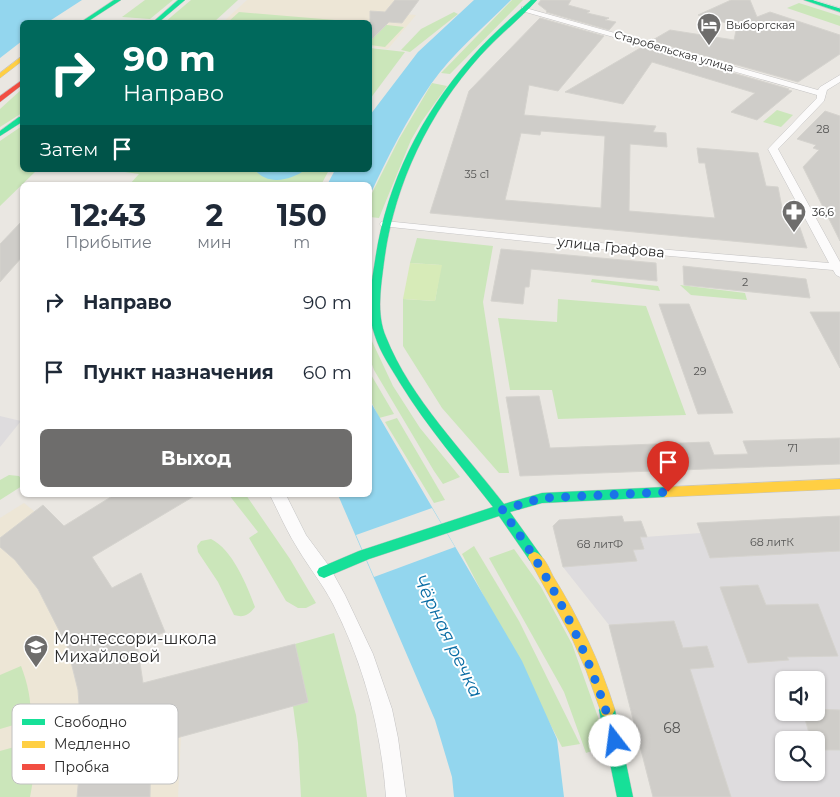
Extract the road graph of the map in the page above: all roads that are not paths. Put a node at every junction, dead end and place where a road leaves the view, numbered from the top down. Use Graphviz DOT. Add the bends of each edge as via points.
graph roads {
  1 [pos="102,0"];
  2 [pos="182,0"];
  3 [pos="534,0"];
  4 [pos="807,0"];
  5 [pos="830,0"];
  6 [pos="840,3"];
  7 [pos="120,5"];
  8 [pos="525,9"];
  9 [pos="840,10"];
  10 [pos="80,20"];
  11 [pos="102,20"];
  12 [pos="107,20"];
  13 [pos="158,20"];
  14 [pos="20,60"];
  15 [pos="20,72"];
  16 [pos="0,76"];
  17 [pos="840,78"];
  18 [pos="20,84"];
  19 [pos="0,87"];
  20 [pos="822,94"];
  21 [pos="0,100"];
  22 [pos="20,120"];
  23 [pos="0,134"];
  24 [pos="385,224"];
  25 [pos="838,270"];
  26 [pos="840,484"];
  27 [pos="279,497"];
  28 [pos="502,510"];
  29 [pos="324,572"];
  30 [pos="396,797"];
  31 [pos="625,797"];
  1 -- 10 [label="street"];
  2 -- 13 [label="street"];
  3 -- 8 [label="street"];
  4 -- 9 [label="street"];
  5 -- 6 [label="street"];
  7 -- 10 [label="street"];
  7 -- 11 [label="street"];
  7 -- 12 [label="street"];
  8 -- 20 [label="street, Старобельская улица"];
  8 -- 24 [label="street" via="473,60 428,122 398,186"];
  14 -- 16 [label="street"];
  15 -- 19 [label="street"];
  17 -- 20 [label="street" via="823,89"];
  18 -- 21 [label="street"];
  20 -- 25 [label="street" via="821,99 774,149"];
  22 -- 23 [label="street"];
  24 -- 25 [label="street, улица Графова"];
  24 -- 28 [label="street" via="374,306 379,333 404,382 430,421"];
  26 -- 28 [label="street" via="544,498"];
  27 -- 29 [label="street" via="305,547"];
  28 -- 29 [label="street" via="444,527"];
  28 -- 31 [label="street" via="549,581 592,668 615,741"];
  29 -- 30 [label="street" via="354,628 379,695 390,736"];
}
